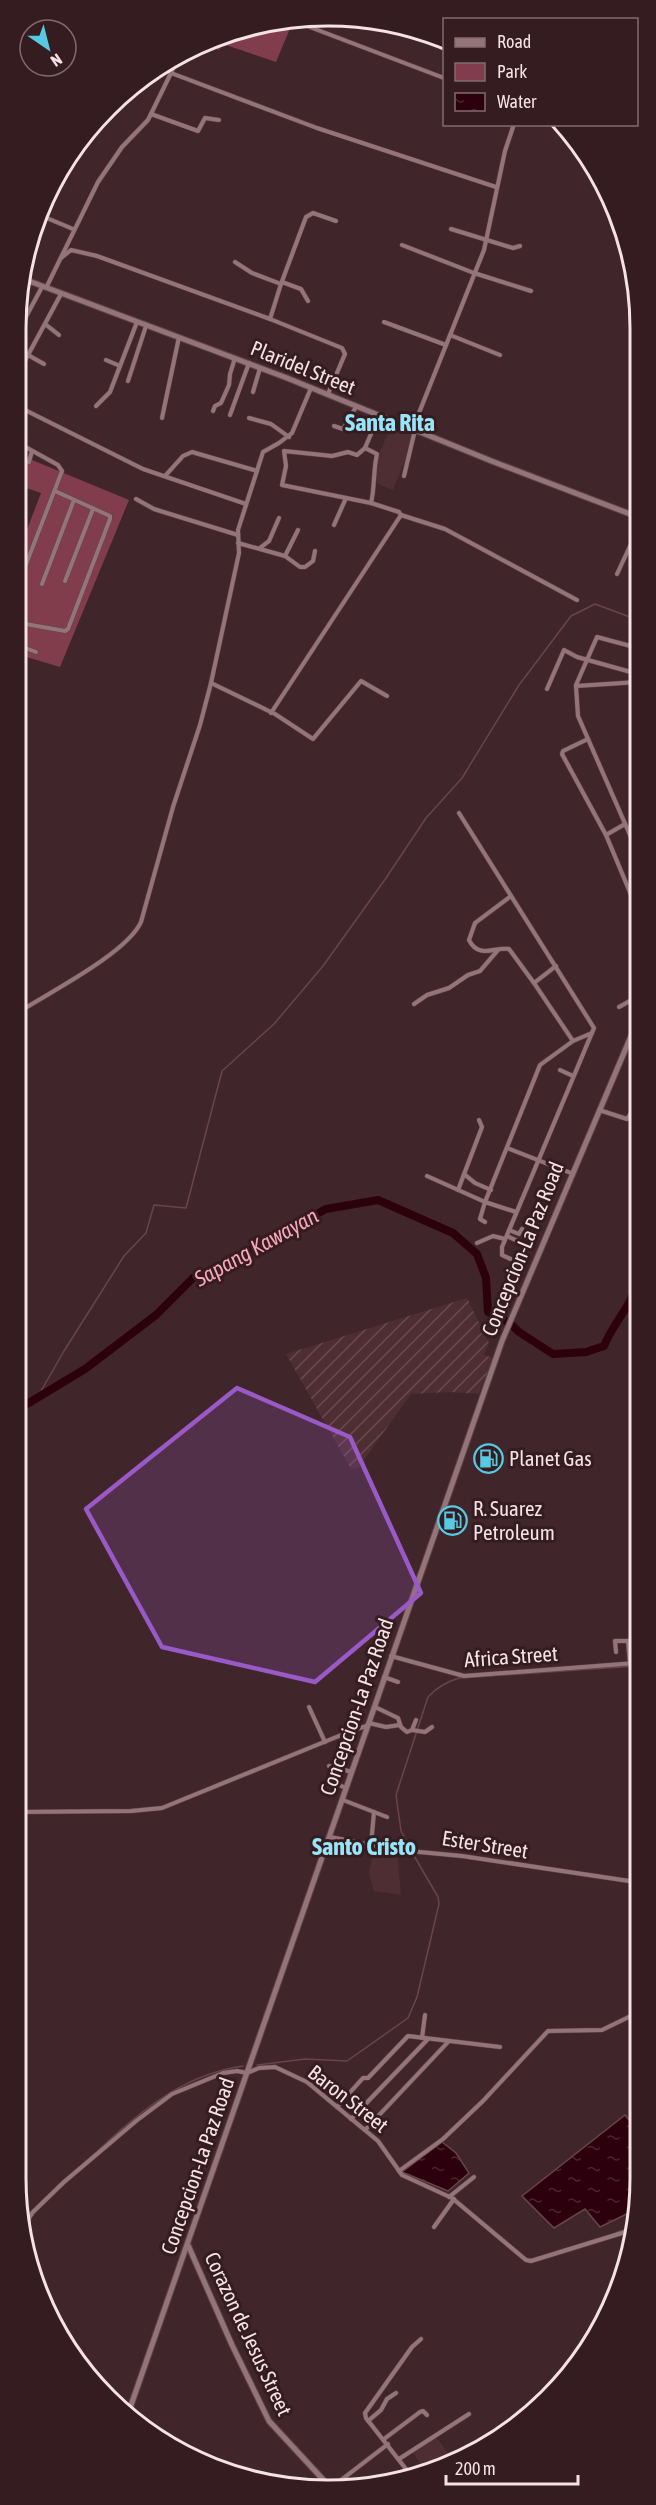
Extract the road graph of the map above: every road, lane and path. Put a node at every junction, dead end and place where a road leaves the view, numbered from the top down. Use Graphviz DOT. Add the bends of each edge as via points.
graph roads {
  1 [pos="307,26"];
  2 [pos="173,68"];
  3 [pos="171,73"];
  4 [pos="443,78"];
  5 [pos="151,114"];
  6 [pos="219,120"];
  7 [pos="513,126"];
  8 [pos="496,188"];
  9 [pos="47,218"];
  10 [pos="336,221"];
  11 [pos="73,229"];
  12 [pos="451,229"];
  13 [pos="70,237"];
  14 [pos="485,241"];
  15 [pos="402,245"];
  16 [pos="520,246"];
  17 [pos="71,250"];
  18 [pos="60,258"];
  19 [pos="235,262"];
  20 [pos="474,273"];
  21 [pos="29,281"];
  22 [pos="281,283"];
  23 [pos="44,287"];
  24 [pos="531,291"];
  25 [pos="61,294"];
  26 [pos="308,301"];
  27 [pos="26,318"];
  28 [pos="270,319"];
  29 [pos="137,321"];
  30 [pos="384,322"];
  31 [pos="45,324"];
  32 [pos="147,325"];
  33 [pos="59,335"];
  34 [pos="450,335"];
  35 [pos="179,337"];
  36 [pos="446,345"];
  37 [pos="28,355"];
  38 [pos="500,355"];
  39 [pos="235,358"];
  40 [pos="26,359"];
  41 [pos="106,360"];
  42 [pos="249,363"];
  43 [pos="44,364"];
  44 [pos="120,366"];
  45 [pos="260,368"];
  46 [pos="128,381"];
  47 [pos="311,387"];
  48 [pos="253,392"];
  49 [pos="328,394"];
  50 [pos="96,406"];
  51 [pos="356,407"];
  52 [pos="26,411"];
  53 [pos="213,411"];
  54 [pos="230,415"];
  55 [pos="379,415"];
  56 [pos="162,418"];
  57 [pos="249,418"];
  58 [pos="334,426"];
  59 [pos="416,429"];
  60 [pos="289,436"];
  61 [pos="279,443"];
  62 [pos="26,448"];
  63 [pos="365,448"];
  64 [pos="32,451"];
  65 [pos="284,451"];
  66 [pos="29,462"];
  67 [pos="257,471"];
  68 [pos="404,476"];
  69 [pos="165,477"];
  70 [pos="55,491"];
  71 [pos="346,498"];
  72 [pos="74,500"];
  73 [pos="136,500"];
  74 [pos="371,503"];
  75 [pos="246,504"];
  76 [pos="93,509"];
  77 [pos="630,514"];
  78 [pos="401,515"];
  79 [pos="279,518"];
  80 [pos="334,525"];
  81 [pos="298,530"];
  82 [pos="238,535"];
  83 [pos="238,543"];
  84 [pos="630,546"];
  85 [pos="260,548"];
  86 [pos="315,551"];
  87 [pos="285,556"];
  88 [pos="26,565"];
  89 [pos="617,574"];
  90 [pos="65,581"];
  91 [pos="42,584"];
  92 [pos="577,600"];
  93 [pos="26,624"];
  94 [pos="630,646"];
  95 [pos="26,648"];
  96 [pos="36,652"];
  97 [pos="587,660"];
  98 [pos="630,672"];
  99 [pos="211,683"];
  100 [pos="630,683"];
  101 [pos="576,686"];
  102 [pos="547,689"];
  103 [pos="387,696"];
  104 [pos="271,713"];
  105 [pos="588,740"];
  106 [pos="459,813"];
  107 [pos="625,824"];
  108 [pos="606,835"];
  109 [pos="630,835"];
  110 [pos="630,886"];
  111 [pos="511,896"];
  112 [pos="499,950"];
  113 [pos="556,966"];
  114 [pos="534,983"];
  115 [pos="630,1002"];
  116 [pos="414,1004"];
  117 [pos="619,1007"];
  118 [pos="26,1008"];
  119 [pos="592,1032"];
  120 [pos="630,1038"];
  121 [pos="573,1041"];
  122 [pos="560,1070"];
  123 [pos="573,1076"];
  124 [pos="598,1110"];
  125 [pos="630,1115"];
  126 [pos="479,1120"];
  127 [pos="507,1148"];
  128 [pos="537,1160"];
  129 [pos="571,1173"];
  130 [pos="464,1174"];
  131 [pos="426,1176"];
  132 [pos="458,1190"];
  133 [pos="490,1190"];
  134 [pos="485,1202"];
  135 [pos="516,1212"];
  136 [pos="485,1222"];
  137 [pos="522,1229"];
  138 [pos="509,1230"];
  139 [pos="506,1238"];
  140 [pos="477,1243"];
  141 [pos="524,1244"];
  142 [pos="519,1263"];
  143 [pos="630,1641"];
  144 [pos="616,1652"];
  145 [pos="391,1656"];
  146 [pos="630,1664"];
  147 [pos="384,1677"];
  148 [pos="398,1682"];
  149 [pos="374,1706"];
  150 [pos="309,1707"];
  151 [pos="416,1720"];
  152 [pos="368,1724"];
  153 [pos="400,1725"];
  154 [pos="432,1727"];
  155 [pos="415,1731"];
  156 [pos="324,1742"];
  157 [pos="329,1766"];
  158 [pos="352,1772"];
  159 [pos="332,1782"];
  160 [pos="346,1788"];
  161 [pos="343,1800"];
  162 [pos="26,1812"];
  163 [pos="374,1812"];
  164 [pos="387,1817"];
  165 [pos="330,1837"];
  166 [pos="371,1845"];
  167 [pos="630,1881"];
  168 [pos="425,2015"];
  169 [pos="630,2016"];
  170 [pos="422,2038"];
  171 [pos="428,2039"];
  172 [pos="450,2041"];
  173 [pos="500,2047"];
  174 [pos="247,2073"];
  175 [pos="337,2107"];
  176 [pos="351,2119"];
  177 [pos="365,2130"];
  178 [pos="399,2171"];
  179 [pos="474,2177"];
  180 [pos="451,2198"];
  181 [pos="29,2221"];
  182 [pos="434,2227"];
  183 [pos="626,2232"];
  184 [pos="188,2244"];
  185 [pos="421,2339"];
  186 [pos="396,2393"];
  187 [pos="131,2406"];
  188 [pos="469,2414"];
  189 [pos="427,2415"];
  190 [pos="368,2421"];
  191 [pos="384,2439"];
  192 [pos="388,2444"];
  193 [pos="399,2459"];
  194 [pos="406,2469"];
  195 [pos="341,2479"];
  196 [pos="324,2480"];
  1 -- 4 [label="street"];
  2 -- 3 [label="street"];
  3 -- 5 [label="street"];
  3 -- 8 [label="street"];
  5 -- 6 [label="street" via="198,131 205,118"];
  5 -- 11 [label="street" via="98,182"];
  7 -- 8 [label="street"];
  8 -- 14 [label="street"];
  9 -- 11 [label="street"];
  10 -- 22 [label="street" via="313,213 306,217"];
  11 -- 13 [label="street"];
  12 -- 14 [label="street"];
  13 -- 17 [label="street"];
  13 -- 18 [label="street"];
  14 -- 16 [label="street"];
  14 -- 20 [label="street"];
  15 -- 20 [label="street"];
  17 -- 18 [label="street"];
  17 -- 28 [label="street" via="98,256"];
  18 -- 23 [label="street"];
  19 -- 22 [label="street"];
  20 -- 24 [label="street"];
  20 -- 34 [label="street"];
  21 -- 23 [label="main road, Plaridel Street"];
  22 -- 26 [label="street" via="301,289"];
  22 -- 28 [label="street"];
  23 -- 25 [label="main road, Plaridel Street"];
  23 -- 27 [label="street"];
  25 -- 29 [label="main road, Plaridel Street"];
  25 -- 31 [label="street"];
  28 -- 49 [label="street" via="344,350"];
  29 -- 32 [label="main road, Plaridel Street"];
  29 -- 44 [label="street"];
  30 -- 36 [label="street"];
  31 -- 33 [label="street"];
  31 -- 37 [label="street"];
  32 -- 35 [label="main road, Plaridel Street"];
  32 -- 46 [label="street"];
  34 -- 36 [label="street"];
  34 -- 38 [label="street"];
  35 -- 39 [label="main road, Plaridel Street"];
  35 -- 56 [label="street"];
  36 -- 59 [label="street"];
  37 -- 40 [label="street"];
  37 -- 43 [label="street"];
  39 -- 42 [label="main road, Plaridel Street"];
  39 -- 53 [label="street" via="230,385"];
  41 -- 44 [label="street"];
  42 -- 45 [label="main road, Plaridel Street"];
  42 -- 54 [label="street"];
  44 -- 50 [label="street" via="109,394"];
  45 -- 47 [label="main road, Plaridel Street"];
  45 -- 48 [label="street"];
  47 -- 49 [label="main road, Plaridel Street"];
  47 -- 60 [label="street"];
  49 -- 51 [label="main road, Plaridel Street"];
  51 -- 55 [label="main road, Plaridel Street"];
  51 -- 58 [label="street" via="342,429"];
  52 -- 69 [label="street"];
  55 -- 59 [label="main road, Plaridel Street"];
  55 -- 63 [label="street"];
  57 -- 60 [label="street" via="271,424"];
  59 -- 68 [label="street"];
  59 -- 77 [label="main road, Plaridel Street"];
  60 -- 61 [label="street"];
  61 -- 65 [label="street"];
  61 -- 67 [label="street" via="264,450"];
  62 -- 64 [label="street"];
  63 -- 65 [label="street" via="357,455 348,452 332,456"];
  63 -- 74 [label="street" via="377,454"];
  64 -- 66 [label="street"];
  64 -- 70 [label="street" via="61,468"];
  65 -- 71 [label="street" via="282,485"];
  67 -- 69 [label="street" via="189,452"];
  67 -- 75 [label="street"];
  69 -- 75 [label="street"];
  70 -- 72 [label="street"];
  70 -- 88 [label="street"];
  71 -- 74 [label="street"];
  71 -- 80 [label="street"];
  72 -- 76 [label="street"];
  72 -- 91 [label="street"];
  73 -- 82 [label="street"];
  74 -- 78 [label="street"];
  75 -- 82 [label="street"];
  76 -- 90 [label="street"];
  76 -- 93 [label="street" via="110,519 68,629"];
  78 -- 92 [label="street" via="445,529"];
  78 -- 104 [label="street"];
  79 -- 85 [label="street" via="269,540"];
  81 -- 87 [label="street"];
  82 -- 83 [label="street"];
  83 -- 85 [label="street"];
  83 -- 99 [label="street" via="239,554"];
  84 -- 89 [label="street"];
  85 -- 87 [label="street"];
  86 -- 87 [label="street" via="313,561 305,567"];
  94 -- 97 [label="street" via="597,637"];
  95 -- 96 [label="street"];
  97 -- 98 [label="street"];
  97 -- 101 [label="street"];
  97 -- 102 [label="street" via="564,650"];
  99 -- 104 [label="street"];
  99 -- 118 [label="street" via="138,930 117,949"];
  100 -- 101 [label="street"];
  101 -- 105 [label="street" via="576,712"];
  103 -- 104 [label="street" via="361,681 313,739"];
  105 -- 107 [label="street"];
  105 -- 108 [label="street" via="562,754"];
  106 -- 111 [label="street"];
  107 -- 108 [label="street"];
  107 -- 109 [label="street"];
  108 -- 110 [label="street"];
  111 -- 112 [label="street" via="472,929 473,946 486,952"];
  111 -- 113 [label="street"];
  112 -- 114 [label="street" via="509,949"];
  112 -- 116 [label="street" via="480,971"];
  113 -- 114 [label="street"];
  113 -- 119 [label="street" via="594,1027"];
  114 -- 121 [label="street"];
  115 -- 117 [label="street"];
  119 -- 121 [label="street"];
  119 -- 123 [label="street"];
  120 -- 124 [label="main road, Concepcion-La Paz Road"];
  121 -- 127 [label="street" via="540,1065"];
  122 -- 123 [label="street"];
  123 -- 128 [label="street"];
  124 -- 125 [label="street" via="627,1119"];
  124 -- 129 [label="main road, Concepcion-La Paz Road"];
  126 -- 130 [label="street" via="482,1129"];
  127 -- 128 [label="street"];
  127 -- 133 [label="street"];
  128 -- 129 [label="street"];
  128 -- 135 [label="street"];
  129 -- 145 [label="main road, Concepcion-La Paz Road" via="505,1334"];
  130 -- 132 [label="street"];
  130 -- 133 [label="street"];
  131 -- 132 [label="street"];
  132 -- 134 [label="street"];
  133 -- 134 [label="street"];
  134 -- 135 [label="street"];
  134 -- 136 [label="street" via="480,1217"];
  135 -- 138 [label="street"];
  137 -- 138 [label="street" via="519,1234"];
  138 -- 139 [label="street"];
  139 -- 140 [label="street" via="493,1236"];
  139 -- 141 [label="street"];
  139 -- 142 [label="street" via="501,1253"];
  143 -- 144 [label="street" via="615,1641"];
  145 -- 146 [label="street, Africa Street" via="464,1676"];
  145 -- 147 [label="main road, Concepcion-La Paz Road"];
  147 -- 148 [label="street"];
  147 -- 149 [label="main road, Concepcion-La Paz Road"];
  149 -- 152 [label="main road, Concepcion-La Paz Road"];
  149 -- 153 [label="street" via="398,1718"];
  150 -- 156 [label="street"];
  151 -- 155 [label="street"];
  152 -- 153 [label="street"];
  152 -- 156 [label="street"];
  152 -- 158 [label="main road, Concepcion-La Paz Road"];
  153 -- 155 [label="street" via="407,1732"];
  154 -- 155 [label="street" via="425,1732"];
  156 -- 162 [label="street" via="162,1808"];
  157 -- 158 [label="street"];
  158 -- 160 [label="main road, Concepcion-La Paz Road"];
  159 -- 160 [label="street"];
  160 -- 161 [label="main road, Concepcion-La Paz Road"];
  161 -- 163 [label="street"];
  161 -- 165 [label="main road, Concepcion-La Paz Road"];
  163 -- 164 [label="street"];
  163 -- 166 [label="street"];
  165 -- 166 [label="street, Ester Street"];
  165 -- 174 [label="main road, Concepcion-La Paz Road"];
  166 -- 167 [label="street, Ester Street"];
  168 -- 170 [label="street"];
  169 -- 178 [label="street" via="602,2030 548,2031 443,2139"];
  170 -- 171 [label="street"];
  170 -- 175 [label="street" via="408,2036"];
  171 -- 172 [label="street"];
  171 -- 176 [label="street"];
  172 -- 173 [label="street"];
  172 -- 177 [label="street"];
  174 -- 175 [label="street, Baron Street" via="267,2067 283,2069 307,2082"];
  174 -- 181 [label="street, Baron Street" via="223,2073 166,2098 64,2182"];
  174 -- 184 [label="main road, Concepcion-La Paz Road"];
  175 -- 176 [label="street, Baron Street"];
  176 -- 177 [label="street, Baron Street"];
  177 -- 178 [label="street, Baron Street" via="383,2145"];
  178 -- 180 [label="street, Baron Street"];
  179 -- 180 [label="street"];
  180 -- 182 [label="street"];
  180 -- 183 [label="street, Baron Street" via="528,2261"];
  184 -- 187 [label="main road, Concepcion-La Paz Road"];
  184 -- 196 [label="main road, Corazon de Jesus Street" via="269,2421"];
  185 -- 190 [label="street" via="366,2410"];
  186 -- 190 [label="street"];
  188 -- 193 [label="street"];
  189 -- 191 [label="street" via="420,2412"];
  190 -- 191 [label="street"];
  191 -- 192 [label="street"];
  192 -- 193 [label="street"];
  192 -- 195 [label="street"];
  193 -- 194 [label="street"];
}
